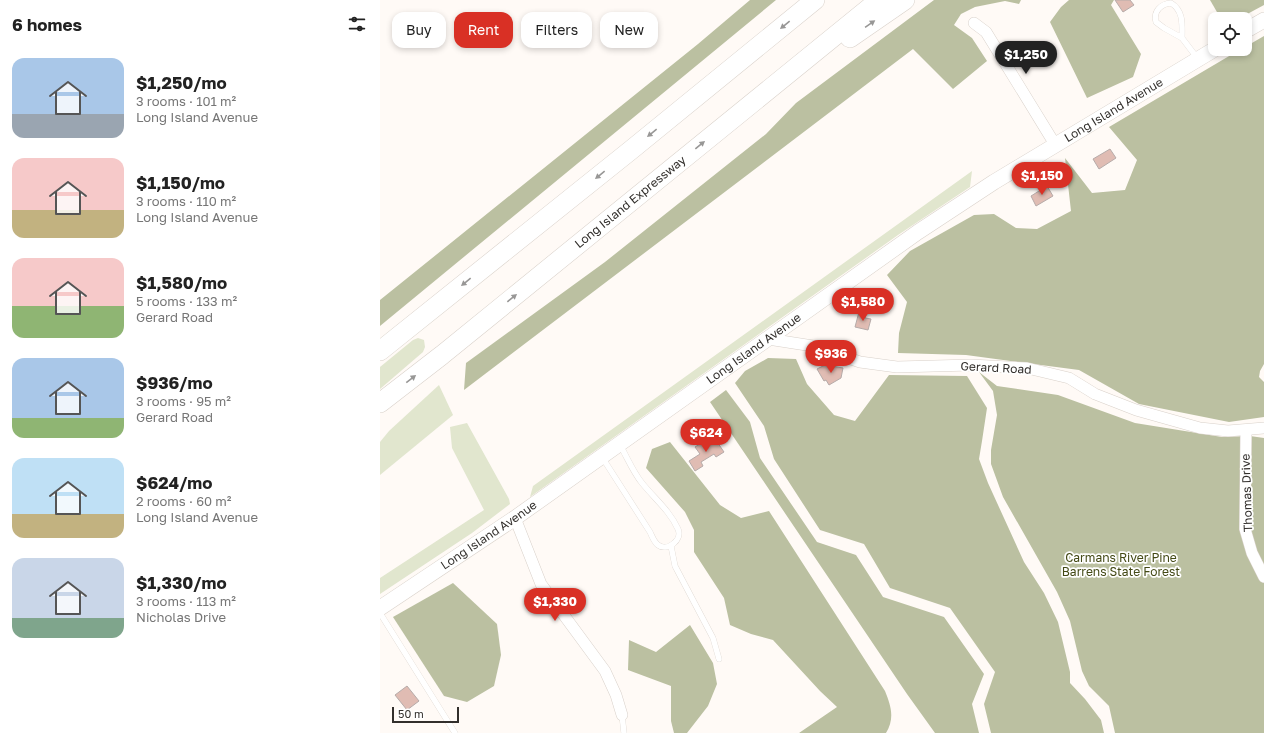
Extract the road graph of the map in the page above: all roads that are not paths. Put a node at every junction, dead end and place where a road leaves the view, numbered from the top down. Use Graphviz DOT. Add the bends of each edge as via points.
graph roads {
  1 [pos="815,0"];
  2 [pos="879,0"];
  3 [pos="905,0"];
  4 [pos="1264,20"];
  5 [pos="974,23"];
  6 [pos="1252,27"];
  7 [pos="1182,38"];
  8 [pos="1208,53"];
  9 [pos="1198,59"];
  10 [pos="742,111"];
  11 [pos="1056,146"];
  12 [pos="416,322"];
  13 [pos="768,339"];
  14 [pos="380,347"];
  15 [pos="380,350"];
  16 [pos="380,403"];
  17 [pos="1264,428"];
  18 [pos="1246,430"];
  19 [pos="620,444"];
  20 [pos="602,457"];
  21 [pos="515,518"];
  22 [pos="671,546"];
  23 [pos="1264,577"];
  24 [pos="380,608"];
  25 [pos="380,613"];
  26 [pos="719,660"];
  27 [pos="622,716"];
  28 [pos="455,733"];
  29 [pos="624,733"];
  1 -- 12 [label="highway, one-way"];
  2 -- 10 [label="highway, Long Island Expressway"];
  10 -- 3 [label="highway, one-way" via="807,70"];
  4 -- 6 [label="street"];
  5 -- 11 [label="street" via="986,32"];
  7 -- 7 [label="lane" via="1156,22 1156,12 1163,5 1171,4 1180,12"];
  7 -- 9 [label="lane"];
  8 -- 9 [label="street, Long Island Avenue"];
  9 -- 11 [label="street, Long Island Avenue"];
  16 -- 10 [label="highway, Long Island Expressway, one-way"];
  11 -- 13 [label="street, Long Island Avenue" via="994,182 918,232"];
  12 -- 14 [label="highway"];
  12 -- 15 [label="highway"];
  13 -- 18 [label="street, Gerard Road" via="814,346 860,362 897,367 971,365 1027,368 1069,378 1095,394 1172,421 1200,428"];
  13 -- 19 [label="street, Long Island Avenue"];
  17 -- 18 [label="street, Gerard Road"];
  18 -- 23 [label="street, Thomas Drive" via="1245,529 1252,553"];
  19 -- 20 [label="street, Long Island Avenue"];
  19 -- 22 [label="lane" via="640,481 669,514 678,530 678,539"];
  20 -- 21 [label="street, Long Island Avenue"];
  20 -- 22 [label="lane" via="656,543 664,547"];
  21 -- 24 [label="street, Long Island Avenue"];
  21 -- 27 [label="street" via="541,584 605,671"];
  22 -- 26 [label="lane" via="675,566 713,638"];
  25 -- 28 [label="lane"];
  27 -- 29 [label="lane"];
}
